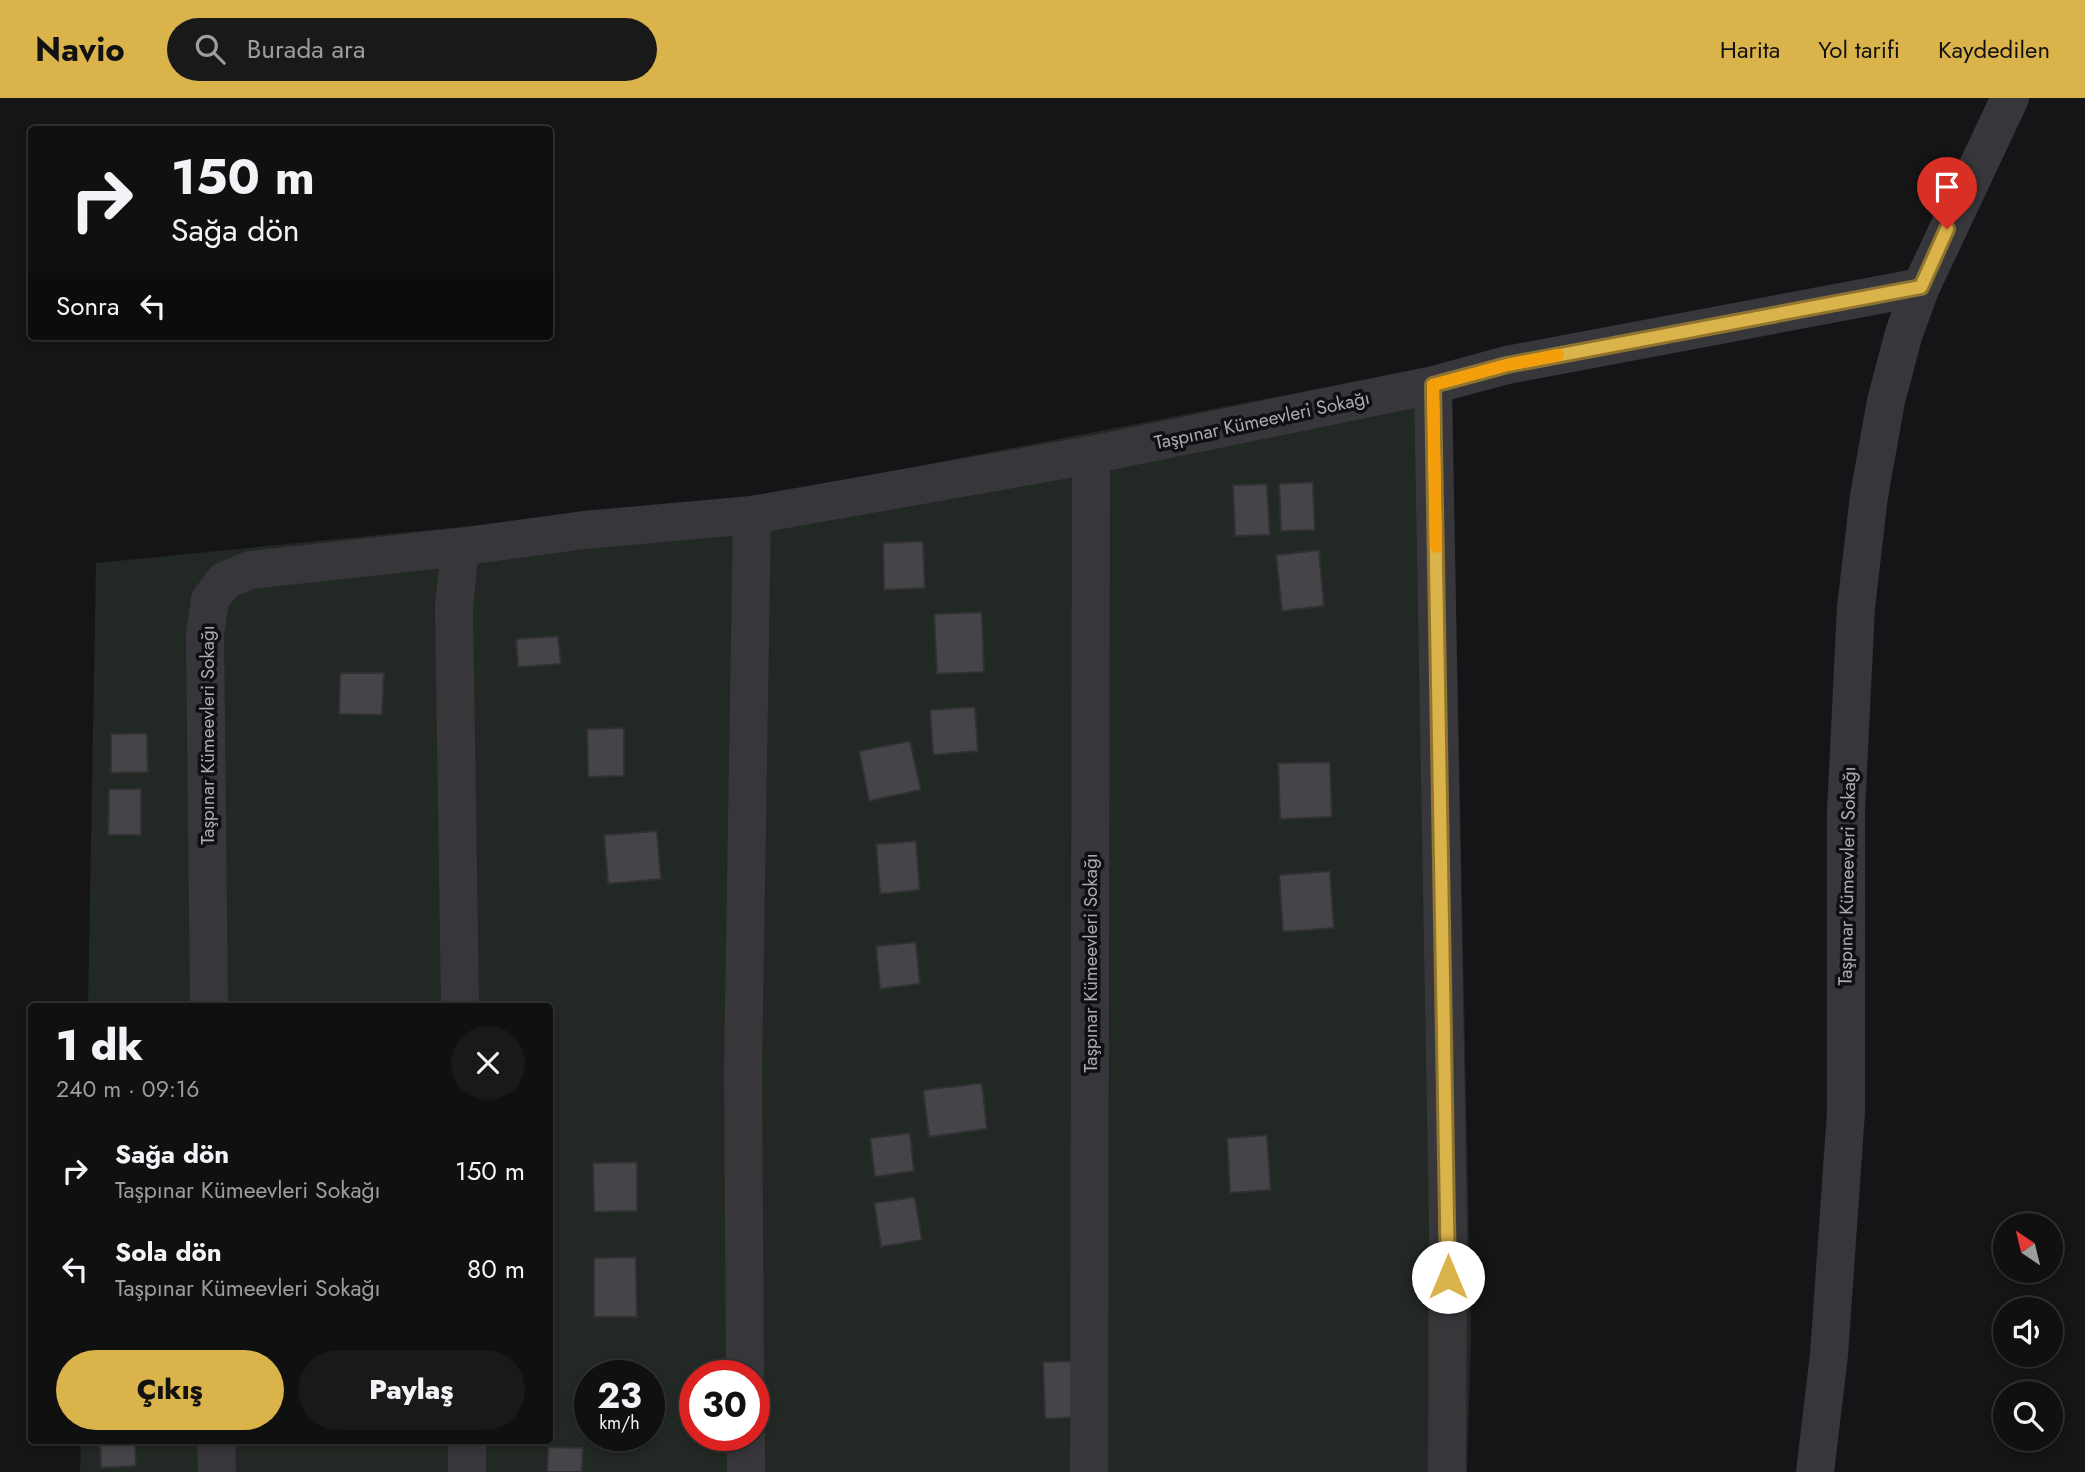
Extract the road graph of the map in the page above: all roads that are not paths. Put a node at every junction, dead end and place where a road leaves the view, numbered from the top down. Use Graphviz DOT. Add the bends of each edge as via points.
graph roads {
  1 [pos="2010,98"];
  2 [pos="1921,287"];
  3 [pos="1433,385"];
  4 [pos="1091,455"];
  5 [pos="752,515"];
  6 [pos="460,547"];
  7 [pos="209,1003"];
  8 [pos="460,1003"];
  9 [pos="745,1360"];
  10 [pos="216,1444"];
  11 [pos="467,1444"];
  12 [pos="746,1451"];
  13 [pos="217,1472"];
  14 [pos="467,1472"];
  15 [pos="746,1472"];
  16 [pos="1089,1472"];
  17 [pos="1447,1472"];
  18 [pos="1815,1472"];
  1 -- 2 [label="street, Taşpınar Kümeevleri Sokağı"];
  2 -- 3 [label="street, Taşpınar Kümeevleri Sokağı" via="1507,365"];
  2 -- 18 [label="street, Taşpınar Kümeevleri Sokağı" via="1886,401 1856,607 1846,811 1846,1112 1829,1355"];
  3 -- 4 [label="street, Taşpınar Kümeevleri Sokağı"];
  3 -- 17 [label="street" via="1447,1180"];
  4 -- 5 [label="street, Taşpınar Kümeevleri Sokağı"];
  4 -- 16 [label="street, Taşpınar Kümeevleri Sokağı"];
  5 -- 6 [label="street, Taşpınar Kümeevleri Sokağı"];
  5 -- 9 [label="street" via="743,1068"];
  6 -- 7 [label="street, Taşpınar Kümeevleri Sokağı" via="250,569 225,580 210,600 205,634"];
  6 -- 8 [label="street" via="454,607"];
  10 -- 13 [label="street"];
  11 -- 14 [label="street"];
  12 -- 15 [label="street"];
}
